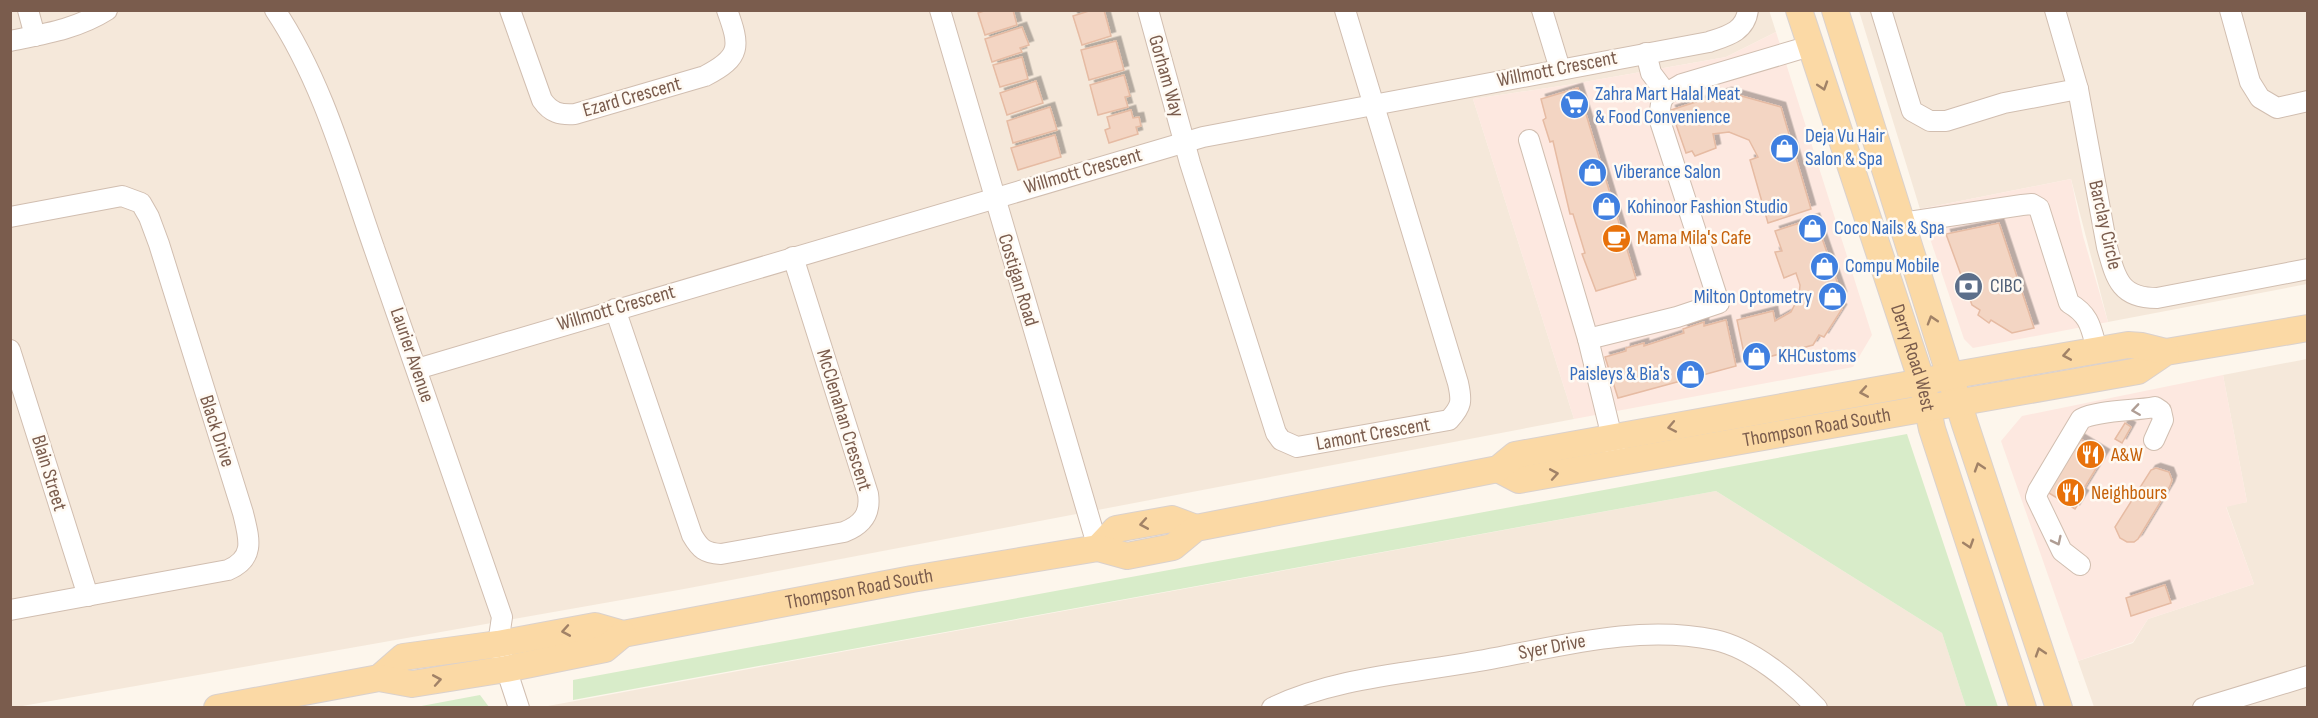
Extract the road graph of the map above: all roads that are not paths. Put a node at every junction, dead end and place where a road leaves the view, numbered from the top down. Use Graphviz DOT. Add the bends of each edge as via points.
graph roads {
  1 [pos="28,10"];
  2 [pos="107,10"];
  3 [pos="275,10"];
  4 [pos="510,10"];
  5 [pos="727,10"];
  6 [pos="940,10"];
  7 [pos="1148,10"];
  8 [pos="1345,10"];
  9 [pos="1542,10"];
  10 [pos="1748,10"];
  11 [pos="1799,10"];
  12 [pos="1835,10"];
  13 [pos="1881,10"];
  14 [pos="2055,10"];
  15 [pos="2230,10"];
  16 [pos="35,36"];
  17 [pos="10,41"];
  18 [pos="1810,46"];
  19 [pos="1646,53"];
  20 [pos="1560,69"];
  21 [pos="2078,89"];
  22 [pos="1666,93"];
  23 [pos="2307,101"];
  24 [pos="1374,105"];
  25 [pos="1529,140"];
  26 [pos="1185,141"];
  27 [pos="993,197"];
  28 [pos="10,216"];
  29 [pos="1902,223"];
  30 [pos="793,257"];
  31 [pos="2307,269"];
  32 [pos="615,309"];
  33 [pos="2307,328"];
  34 [pos="1588,339"];
  35 [pos="10,350"];
  36 [pos="2097,350"];
  37 [pos="2166,352"];
  38 [pos="417,369"];
  39 [pos="1949,376"];
  40 [pos="1922,382"];
  41 [pos="1959,404"];
  42 [pos="1927,408"];
  43 [pos="2154,440"];
  44 [pos="1615,450"];
  45 [pos="1098,548"];
  46 [pos="2080,565"];
  47 [pos="87,596"];
  48 [pos="10,610"];
  49 [pos="622,634"];
  50 [pos="498,644"];
  51 [pos="506,669"];
  52 [pos="2307,676"];
  53 [pos="379,678"];
  54 [pos="217,708"];
  55 [pos="519,708"];
  56 [pos="1272,708"];
  57 [pos="1817,708"];
  58 [pos="2023,708"];
  59 [pos="2059,708"];
  60 [pos="2203,708"];
  1 -- 16 [label="street"];
  2 -- 16 [label="street" via="80,25"];
  3 -- 38 [label="street, Laurier Avenue" via="320,94"];
  4 -- 5 [label="street, Ezard Crescent" via="542,100 549,110 562,115 696,79 722,68 733,57 736,44"];
  6 -- 27 [label="street, Costigan Road"];
  7 -- 26 [label="street, Gorham Way"];
  8 -- 24 [label="street, Lamont Crescent"];
  9 -- 20 [label="street"];
  10 -- 19 [label="street, Willmott Crescent" via="1744,25 1726,37"];
  11 -- 18 [label="main road, Derry Road West"];
  12 -- 29 [label="main road, Derry Road West"];
  13 -- 21 [label="street" via="1912,111 1930,120 1946,121"];
  14 -- 21 [label="street, Barclay Circle"];
  15 -- 23 [label="street" via="2250,82 2260,98 2277,108"];
  16 -- 17 [label="street"];
  18 -- 22 [label="street" via="1682,84"];
  18 -- 40 [label="main road, Derry Road West, one-way"];
  19 -- 20 [label="street, Willmott Crescent"];
  19 -- 22 [label="street" via="1652,73"];
  20 -- 24 [label="street, Willmott Crescent"];
  21 -- 31 [label="street, Barclay Circle" via="2107,247 2125,290 2142,298 2157,298"];
  22 -- 34 [label="street" via="1659,105 1660,121 1719,303"];
  24 -- 26 [label="street, Willmott Crescent"];
  24 -- 26 [label="street, Lamont Crescent" via="1461,395 1460,408 1449,420 1297,447 1281,440"];
  25 -- 34 [label="street"];
  26 -- 27 [label="street, Willmott Crescent"];
  27 -- 30 [label="street, Willmott Crescent"];
  27 -- 45 [label="street, Costigan Road"];
  28 -- 47 [label="street, Black Drive" via="122,196 141,203 159,244 248,536 246,556 228,570"];
  29 -- 36 [label="street" via="2022,205 2039,208 2069,303 2088,319"];
  39 -- 29 [label="main road, Derry Road West, one-way"];
  30 -- 32 [label="street, Willmott Crescent"];
  30 -- 32 [label="street, McClenahan Crescent" via="868,494 867,515 855,528 844,532 721,554 706,553 698,546"];
  32 -- 38 [label="street, Willmott Crescent"];
  33 -- 37 [label="main road, Thompson Road South"];
  34 -- 44 [label="street"];
  35 -- 47 [label="street, Blain Street"];
  36 -- 37 [label="main road, Thompson Road South" via="2128,345"];
  36 -- 39 [label="main road, Thompson Road South, one-way"];
  37 -- 41 [label="main road, Thompson Road South" via="2138,371"];
  38 -- 50 [label="street, Laurier Avenue" via="502,617"];
  39 -- 40 [label="main road, Thompson Road South"];
  39 -- 41 [label="main road, Derry Road West"];
  40 -- 42 [label="main road, Derry Road West"];
  40 -- 44 [label="main road, Thompson Road South, one-way"];
  41 -- 42 [label="main road, Thompson Road South"];
  59 -- 41 [label="main road, Derry Road West, one-way"];
  42 -- 44 [label="main road, Thompson Road South"];
  42 -- 58 [label="main road, Derry Road West, one-way"];
  43 -- 46 [label="street, one-way" via="2163,420 2161,411 2155,407 2089,414 2081,419 2038,491 2036,497 2062,551"];
  44 -- 45 [label="main road, Thompson Road South" via="1519,480 1498,469 1196,528 1172,519 1116,529"];
  45 -- 49 [label="main road, Thompson Road South"];
  47 -- 48 [label="street, Black Drive"];
  49 -- 50 [label="main road, Thompson Road South, one-way" via="595,626"];
  49 -- 51 [label="main road, Thompson Road South" via="605,650"];
  50 -- 51 [label="street, Laurier Avenue"];
  50 -- 53 [label="main road, Thompson Road South" via="403,657"];
  53 -- 51 [label="main road, Thompson Road South, one-way" via="412,684"];
  51 -- 55 [label="street, Laurier Avenue"];
  52 -- 60 [label="street"];
  53 -- 54 [label="main road, Thompson Road South"];
  56 -- 57 [label="street, Syer Drive" via="1311,692 1348,683 1608,636 1673,634 1717,640 1738,648 1782,675"];
}
